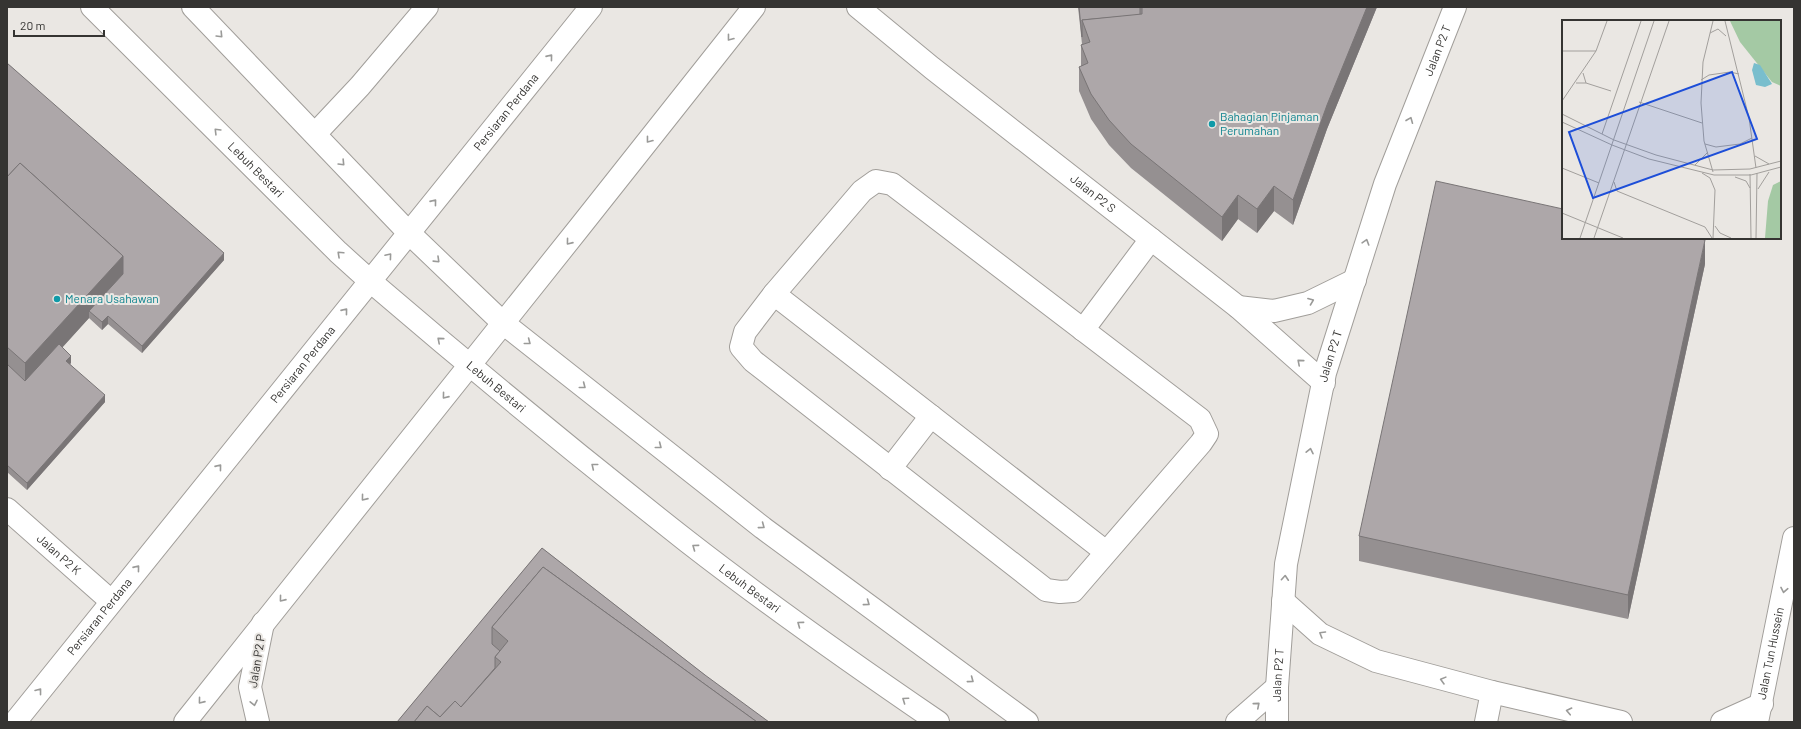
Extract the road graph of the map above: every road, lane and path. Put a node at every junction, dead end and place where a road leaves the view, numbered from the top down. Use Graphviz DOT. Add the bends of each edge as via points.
graph roads {
  1 [pos="92,7"];
  2 [pos="193,7"];
  3 [pos="427,7"];
  4 [pos="590,7"];
  5 [pos="754,7"];
  6 [pos="858,7"];
  7 [pos="1455,7"];
  8 [pos="315,134"];
  9 [pos="409,233"];
  10 [pos="1151,238"];
  11 [pos="369,280"];
  12 [pos="1355,280"];
  13 [pos="774,294"];
  14 [pos="1238,307"];
  15 [pos="503,323"];
  16 [pos="1083,330"];
  17 [pos="469,366"];
  18 [pos="1324,383"];
  19 [pos="931,416"];
  20 [pos="890,469"];
  21 [pos="7,509"];
  22 [pos="1794,538"];
  23 [pos="1106,552"];
  24 [pos="111,601"];
  25 [pos="1283,601"];
  26 [pos="263,624"];
  27 [pos="1277,687"];
  28 [pos="1492,692"];
  29 [pos="1759,713"];
  30 [pos="15,722"];
  31 [pos="185,722"];
  32 [pos="258,722"];
  33 [pos="938,722"];
  34 [pos="1027,722"];
  35 [pos="1237,722"];
  36 [pos="1277,722"];
  37 [pos="1486,722"];
  38 [pos="1621,722"];
  39 [pos="1722,722"];
  11 -- 1 [label="main road, Lebuh Bestari, one-way"];
  2 -- 8 [label="main road, one-way"];
  3 -- 8 [label="main road" via="360,86"];
  9 -- 4 [label="main road, Persiaran Perdana, one-way"];
  5 -- 15 [label="main road, one-way"];
  6 -- 10 [label="main road, Jalan P2 S" via="932,68"];
  12 -- 7 [label="main road, Jalan P2 T, one-way" via="1385,184"];
  8 -- 9 [label="main road, one-way"];
  11 -- 9 [label="main road, Persiaran Perdana, one-way"];
  9 -- 15 [label="main road, one-way"];
  10 -- 14 [label="main road, Jalan P2 S"];
  10 -- 16 [label="main road"];
  17 -- 11 [label="main road, Lebuh Bestari, one-way"];
  24 -- 11 [label="main road, Persiaran Perdana, one-way"];
  14 -- 12 [label="main road, one-way" via="1274,311 1308,303"];
  12 -- 18 [label="main road, Jalan P2 T"];
  13 -- 16 [label="main road" via="862,191 876,182 892,184"];
  13 -- 19 [label="main road"];
  13 -- 20 [label="main road" via="746,332 741,346 752,361"];
  18 -- 14 [label="main road, Jalan P2 S, one-way"];
  15 -- 17 [label="main road"];
  15 -- 34 [label="main road, one-way" via="763,528"];
  16 -- 23 [label="main road" via="1200,419 1207,434"];
  17 -- 26 [label="main road, one-way"];
  33 -- 17 [label="main road, Lebuh Bestari, one-way" via="689,543"];
  25 -- 18 [label="main road, Jalan P2 T, one-way" via="1286,564"];
  19 -- 20 [label="main road"];
  19 -- 23 [label="main road"];
  20 -- 23 [label="main road" via="1046,590 1073,591"];
  21 -- 24 [label="main road, Jalan P2 K"];
  22 -- 29 [label="main road, Jalan Tun Hussein, one-way"];
  30 -- 24 [label="main road, Persiaran Perdana, one-way"];
  25 -- 27 [label="main road, Jalan P2 T"];
  28 -- 25 [label="main road, one-way" via="1376,661 1320,634"];
  26 -- 31 [label="main road, one-way"];
  26 -- 32 [label="main road, Jalan P2 P, one-way" via="250,687"];
  35 -- 27 [label="main road, one-way"];
  27 -- 36 [label="main road, Jalan P2 T"];
  28 -- 37 [label="main road"];
  38 -- 28 [label="main road, one-way"];
  29 -- 39 [label="main road"];
}
